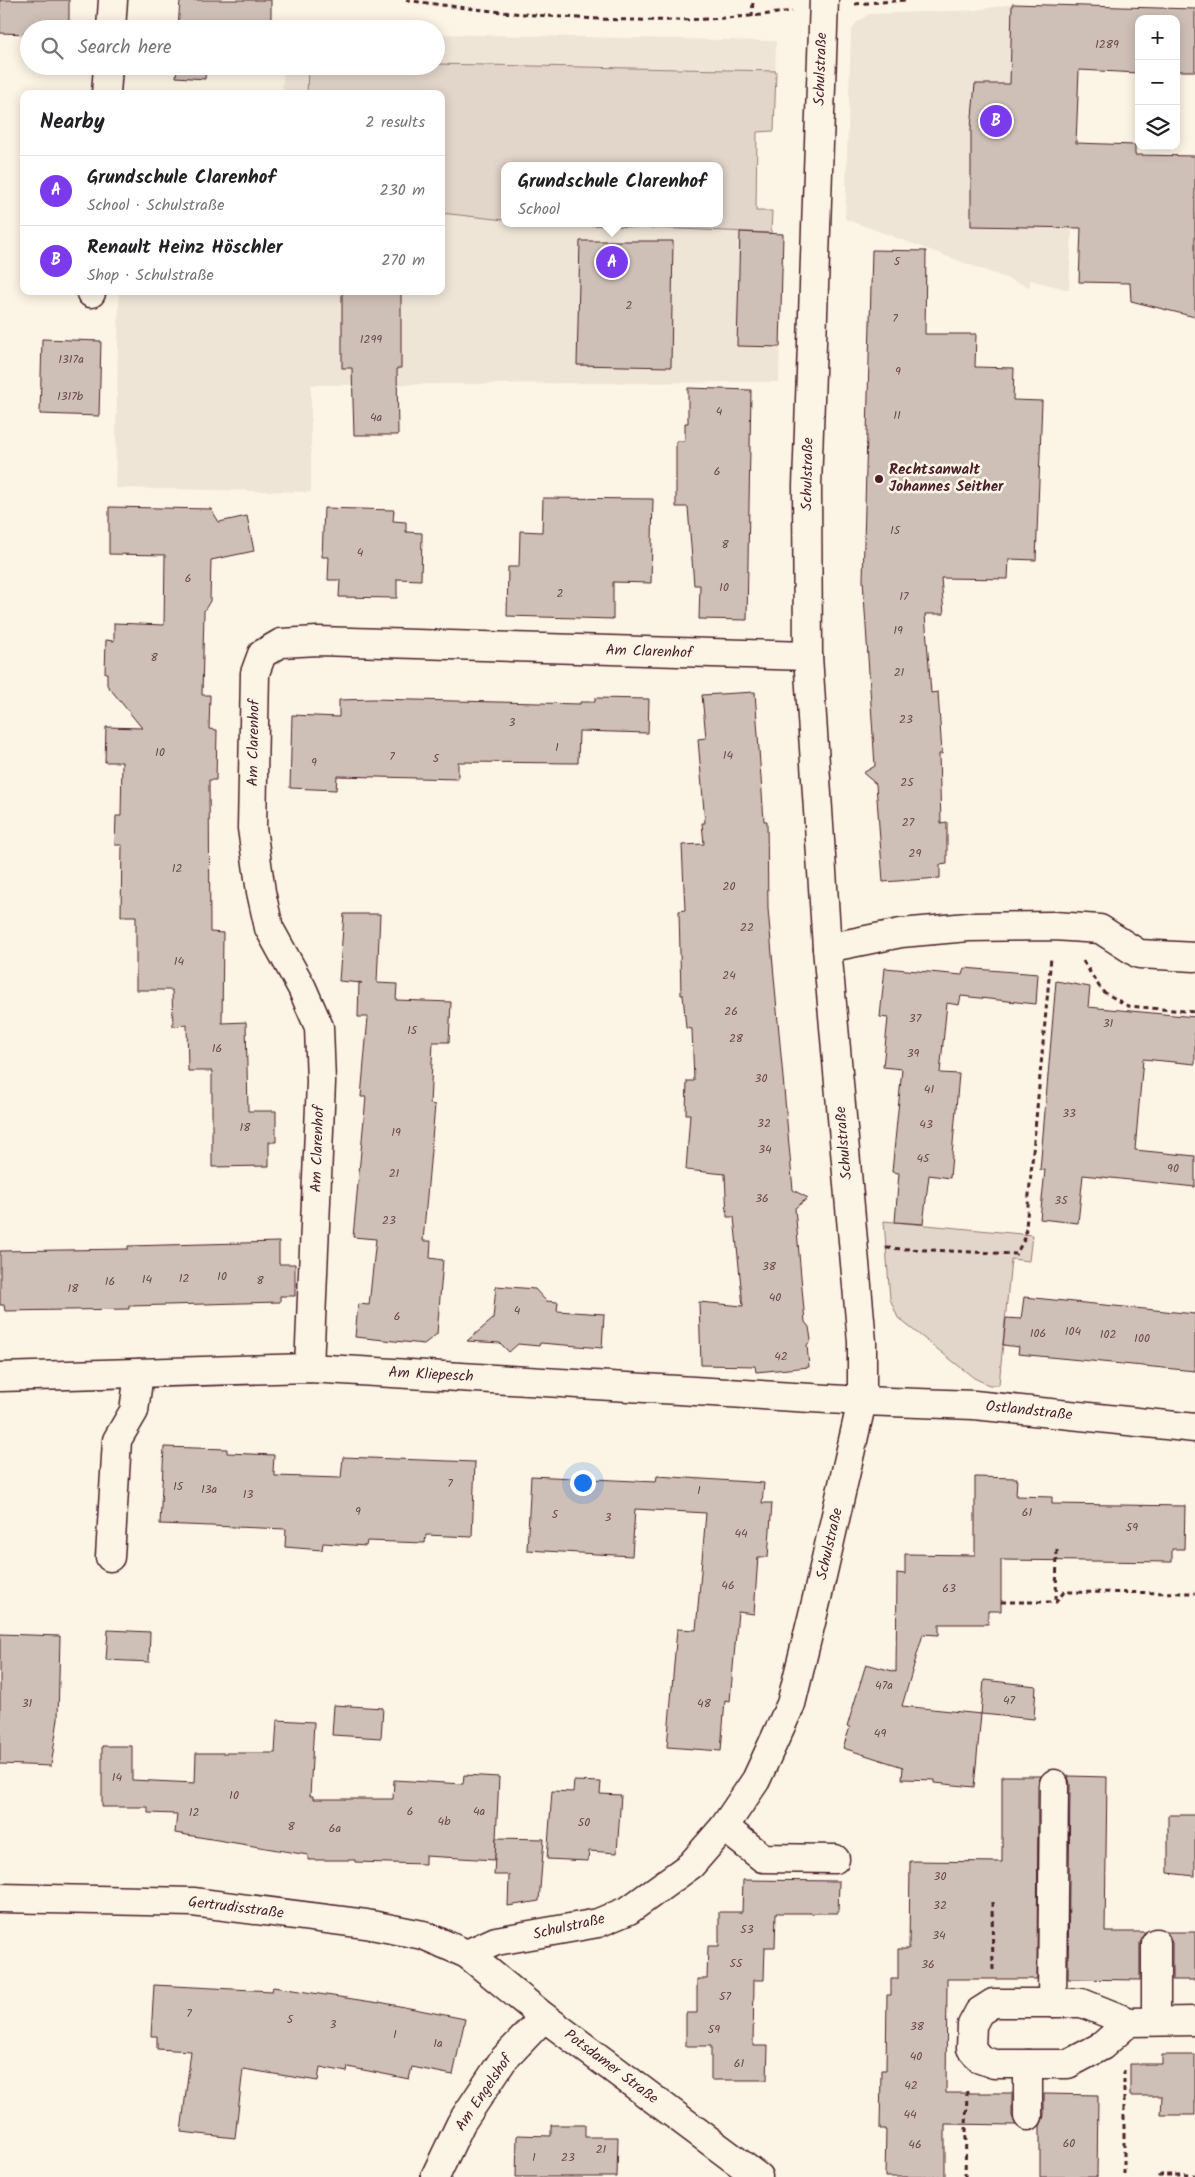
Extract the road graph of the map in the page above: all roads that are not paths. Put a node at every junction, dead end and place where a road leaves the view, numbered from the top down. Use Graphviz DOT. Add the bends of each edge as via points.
graph roads {
  1 [pos="113,0"];
  2 [pos="824,3"];
  3 [pos="112,20"];
  4 [pos="107,75"];
  5 [pos="106,90"];
  6 [pos="808,656"];
  7 [pos="828,948"];
  8 [pos="1195,957"];
  9 [pos="309,1368"];
  10 [pos="139,1373"];
  11 [pos="0,1376"];
  12 [pos="862,1401"];
  13 [pos="1195,1428"];
  14 [pos="110,1557"];
  15 [pos="1054,1784"];
  16 [pos="724,1827"];
  17 [pos="835,1860"];
  18 [pos="0,1898"];
  19 [pos="1156,1942"];
  20 [pos="467,1954"];
  21 [pos="1052,2003"];
  22 [pos="544,2017"];
  23 [pos="1195,2021"];
  24 [pos="1156,2022"];
  25 [pos="1123,2028"];
  26 [pos="1028,2064"];
  27 [pos="1028,2116"];
  28 [pos="434,2177"];
  29 [pos="758,2177"];
  1 -- 3 [label="street"];
  2 -- 6 [label="street, Schulstraße" via="807,486"];
  4 -- 5 [label="street"];
  6 -- 7 [label="street, Schulstraße"];
  6 -- 9 [label="street, Am Clarenhof" via="318,641 281,643 262,654 255,673 252,828 261,892 269,928 319,1027 321,1082"];
  7 -- 8 [label="street" via="901,933 968,927 1054,926 1100,929 1140,954"];
  7 -- 12 [label="street, Schulstraße" via="862,1342"];
  9 -- 10 [label="street, Am Kliepesch"];
  9 -- 12 [label="street, Am Kliepesch"];
  10 -- 11 [label="street, Am Kliepesch"];
  10 -- 14 [label="street" via="134,1411 117,1440"];
  12 -- 13 [label="street, Ostlandstraße" via="974,1406"];
  12 -- 16 [label="street, Schulstraße" via="791,1704 756,1780"];
  15 -- 21 [label="street"];
  16 -- 17 [label="street" via="763,1858"];
  16 -- 20 [label="street, Schulstraße" via="691,1865 629,1910 598,1923 496,1941"];
  18 -- 20 [label="street, Gertrudisstraße" via="202,1903 413,1933"];
  19 -- 24 [label="street"];
  20 -- 22 [label="street, Potsdamer Straße"];
  21 -- 25 [label="street" via="1082,2003"];
  21 -- 26 [label="street" via="993,2003 979,2012 972,2025 972,2048 980,2060 994,2064"];
  22 -- 28 [label="street, Am Engelshof" via="503,2060 461,2123"];
  22 -- 29 [label="street, Potsdamer Straße"];
  23 -- 24 [label="street"];
  24 -- 25 [label="street"];
  25 -- 26 [label="street" via="1102,2046 1068,2064"];
  26 -- 27 [label="street"];
}
